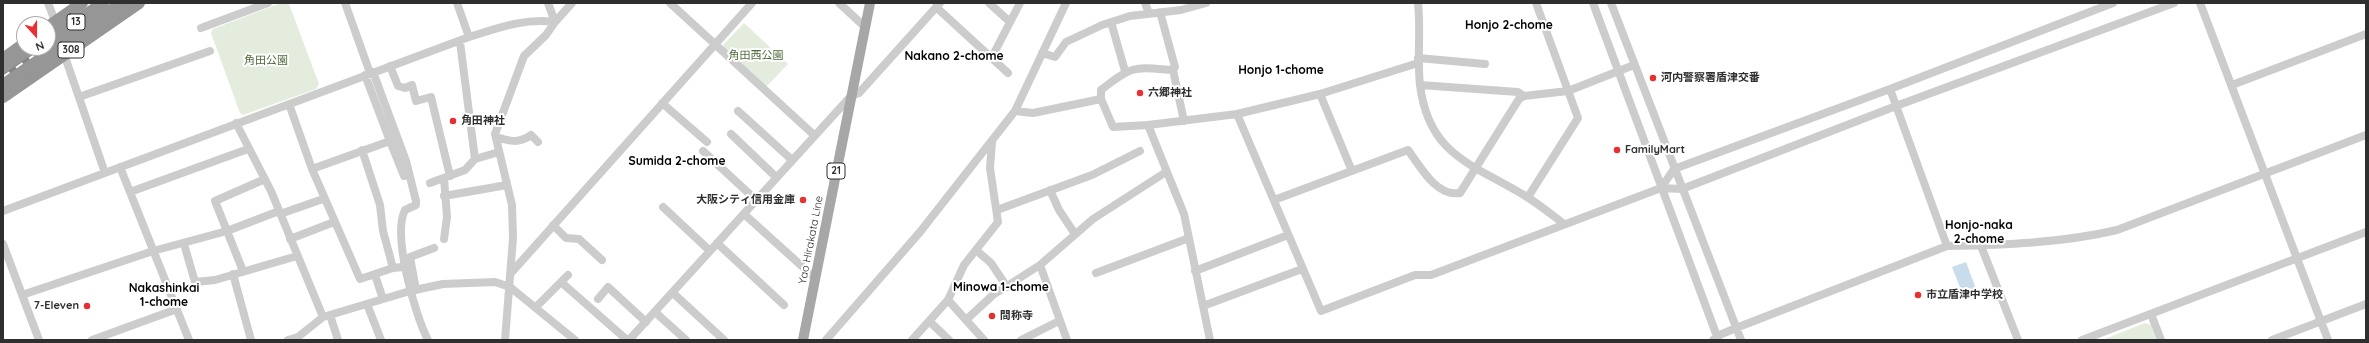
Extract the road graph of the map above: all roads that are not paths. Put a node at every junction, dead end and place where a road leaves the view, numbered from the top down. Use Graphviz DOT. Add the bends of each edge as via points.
graph roads {
  1 [pos="48,3"];
  2 [pos="82,3"];
  3 [pos="103,3"];
  4 [pos="122,3"];
  5 [pos="139,3"];
  6 [pos="268,3"];
  7 [pos="345,3"];
  8 [pos="457,3"];
  9 [pos="548,3"];
  10 [pos="572,3"];
  11 [pos="670,3"];
  12 [pos="752,3"];
  13 [pos="839,3"];
  14 [pos="870,3"];
  15 [pos="989,3"];
  16 [pos="1020,3"];
  17 [pos="1066,3"];
  18 [pos="1145,3"];
  19 [pos="1206,3"];
  20 [pos="1418,3"];
  21 [pos="1536,3"];
  22 [pos="1593,3"];
  23 [pos="1611,3"];
  24 [pos="2113,3"];
  25 [pos="2174,3"];
  26 [pos="2200,3"];
  27 [pos="938,5"];
  28 [pos="1186,6"];
  29 [pos="1160,12"];
  30 [pos="1149,14"];
  31 [pos="50,16"];
  32 [pos="56,22"];
  33 [pos="554,22"];
  34 [pos="1010,22"];
  35 [pos="1111,22"];
  36 [pos="865,27"];
  37 [pos="201,28"];
  38 [pos="2366,34"];
  39 [pos="56,35"];
  40 [pos="56,35"];
  41 [pos="469,37"];
  42 [pos="460,42"];
  43 [pos="716,43"];
  44 [pos="16,50"];
  45 [pos="210,51"];
  46 [pos="1042,53"];
  47 [pos="64,55"];
  48 [pos="26,56"];
  49 [pos="992,57"];
  50 [pos="3,59"];
  51 [pos="1418,60"];
  52 [pos="1485,64"];
  53 [pos="1634,65"];
  54 [pos="390,66"];
  55 [pos="1173,70"];
  56 [pos="1618,70"];
  57 [pos="1125,71"];
  58 [pos="3,72"];
  59 [pos="1008,73"];
  60 [pos="370,74"];
  61 [pos="3,85"];
  62 [pos="1420,85"];
  63 [pos="2232,85"];
  64 [pos="1890,89"];
  65 [pos="1568,91"];
  66 [pos="1320,94"];
  67 [pos="3,96"];
  68 [pos="851,96"];
  69 [pos="1524,96"];
  70 [pos="79,97"];
  71 [pos="1101,99"];
  72 [pos="662,103"];
  73 [pos="288,104"];
  74 [pos="1896,106"];
  75 [pos="738,111"];
  76 [pos="1014,111"];
  77 [pos="1237,114"];
  78 [pos="1184,121"];
  79 [pos="236,124"];
  80 [pos="1148,125"];
  81 [pos="731,134"];
  82 [pos="814,135"];
  83 [pos="2366,135"];
  84 [pos="496,137"];
  85 [pos="390,140"];
  86 [pos="538,142"];
  87 [pos="707,142"];
  88 [pos="992,142"];
  89 [pos="248,149"];
  90 [pos="362,150"];
  91 [pos="703,151"];
  92 [pos="1140,151"];
  93 [pos="498,152"];
  94 [pos="475,159"];
  95 [pos="792,160"];
  96 [pos="120,167"];
  97 [pos="1475,168"];
  98 [pos="312,169"];
  99 [pos="1674,169"];
  100 [pos="1352,170"];
  101 [pos="1166,172"];
  102 [pos="105,173"];
  103 [pos="2263,174"];
  104 [pos="404,176"];
  105 [pos="447,177"];
  106 [pos="776,177"];
  107 [pos="265,179"];
  108 [pos="430,183"];
  109 [pos="507,185"];
  110 [pos="1662,188"];
  111 [pos="1682,189"];
  112 [pos="1050,190"];
  113 [pos="130,192"];
  114 [pos="444,196"];
  115 [pos="1528,197"];
  116 [pos="324,199"];
  117 [pos="756,200"];
  118 [pos="1274,200"];
  119 [pos="663,207"];
  120 [pos="997,210"];
  121 [pos="3,211"];
  122 [pos="280,213"];
  123 [pos="744,214"];
  124 [pos="334,222"];
  125 [pos="1564,224"];
  126 [pos="553,225"];
  127 [pos="227,231"];
  128 [pos="2366,232"];
  129 [pos="1076,234"];
  130 [pos="1288,236"];
  131 [pos="290,238"];
  132 [pos="1188,238"];
  133 [pos="444,239"];
  134 [pos="717,243"];
  135 [pos="184,244"];
  136 [pos="1947,246"];
  137 [pos="1981,246"];
  138 [pos="434,248"];
  139 [pos="4,249"];
  140 [pos="976,250"];
  141 [pos="153,251"];
  142 [pos="710,251"];
  143 [pos="297,256"];
  144 [pos="2296,259"];
  145 [pos="602,260"];
  146 [pos="1040,265"];
  147 [pos="409,266"];
  148 [pos="394,268"];
  149 [pos="1302,269"];
  150 [pos="243,271"];
  151 [pos="1195,271"];
  152 [pos="510,273"];
  153 [pos="1096,273"];
  154 [pos="233,274"];
  155 [pos="375,275"];
  156 [pos="568,275"];
  157 [pos="816,278"];
  158 [pos="561,282"];
  159 [pos="510,287"];
  160 [pos="1007,287"];
  161 [pos="413,290"];
  162 [pos="673,293"];
  163 [pos="22,295"];
  164 [pos="383,299"];
  165 [pos="598,299"];
  166 [pos="948,300"];
  167 [pos="367,304"];
  168 [pos="2366,304"];
  169 [pos="784,305"];
  170 [pos="1203,306"];
  171 [pos="536,307"];
  172 [pos="177,309"];
  173 [pos="655,312"];
  174 [pos="2151,314"];
  175 [pos="327,316"];
  176 [pos="967,319"];
  177 [pos="929,320"];
  178 [pos="1059,321"];
  179 [pos="646,322"];
  180 [pos="2321,322"];
  181 [pos="1736,328"];
  182 [pos="299,339"];
  183 [pos="630,339"];
  184 [pos="1716,339"];
  185 [pos="39,340"];
  186 [pos="92,340"];
  187 [pos="189,340"];
  188 [pos="251,340"];
  189 [pos="288,340"];
  190 [pos="338,340"];
  191 [pos="381,340"];
  192 [pos="428,340"];
  193 [pos="506,340"];
  194 [pos="575,340"];
  195 [pos="686,340"];
  196 [pos="724,340"];
  197 [pos="803,340"];
  198 [pos="826,340"];
  199 [pos="912,340"];
  200 [pos="949,340"];
  201 [pos="984,340"];
  202 [pos="1021,340"];
  203 [pos="1067,340"];
  204 [pos="1210,340"];
  205 [pos="1740,340"];
  206 [pos="2018,340"];
  207 [pos="2082,340"];
  208 [pos="2161,340"];
  209 [pos="2272,340"];
  210 [pos="2328,340"];
  1 -- 31 [label="street"];
  2 -- 32 [label="highway"];
  3 -- 40 [label="highway, 13, bridge"];
  4 -- 61 [label="highway, 13, bridge"];
  5 -- 47 [label="highway, 308"];
  6 -- 37 [label="street"];
  7 -- 60 [label="street"];
  8 -- 41 [label="street"];
  9 -- 33 [label="street"];
  10 -- 33 [label="street"];
  11 -- 43 [label="street"];
  12 -- 43 [label="street"];
  13 -- 36 [label="street"];
  14 -- 36 [label="main road, Yao Hirakata Line / 21"];
  15 -- 34 [label="street"];
  16 -- 34 [label="street"];
  17 -- 46 [label="street"];
  18 -- 30 [label="street"];
  19 -- 28 [label="street"];
  20 -- 51 [label="street"];
  21 -- 65 [label="street"];
  22 -- 56 [label="street"];
  23 -- 53 [label="street"];
  24 -- 64 [label="street"];
  25 -- 74 [label="street"];
  26 -- 63 [label="street"];
  27 -- 49 [label="street"];
  27 -- 68 [label="street" via="859,93"];
  28 -- 29 [label="street"];
  29 -- 30 [label="street"];
  29 -- 55 [label="street" via="1175,67"];
  30 -- 35 [label="street"];
  33 -- 41 [label="street" via="518,22"];
  33 -- 84 [label="street" via="546,35 524,56"];
  34 -- 49 [label="street"];
  35 -- 46 [label="street" via="1066,42 1055,57"];
  35 -- 57 [label="street"];
  36 -- 68 [label="main road, Yao Hirakata Line / 21"];
  38 -- 63 [label="street"];
  39 -- 47 [label="street"];
  41 -- 42 [label="street"];
  42 -- 54 [label="street"];
  42 -- 94 [label="street"];
  43 -- 72 [label="street"];
  43 -- 82 [label="street"];
  44 -- 50 [label="highway"];
  45 -- 70 [label="street"];
  46 -- 76 [label="street"];
  47 -- 67 [label="highway, 308"];
  47 -- 70 [label="street"];
  48 -- 58 [label="highway"];
  49 -- 59 [label="street"];
  51 -- 52 [label="street"];
  51 -- 62 [label="street"];
  51 -- 66 [label="street"];
  53 -- 56 [label="street"];
  53 -- 99 [label="street"];
  54 -- 60 [label="street"];
  54 -- 105 [label="street" via="398,86 412,86 416,101 431,97"];
  55 -- 57 [label="street" via="1140,68"];
  55 -- 78 [label="street"];
  56 -- 65 [label="street"];
  56 -- 110 [label="street"];
  57 -- 71 [label="street" via="1101,90"];
  60 -- 73 [label="street"];
  60 -- 85 [label="street"];
  60 -- 147 [label="street" via="406,162 416,201 416,204 405,210 400,228"];
  62 -- 69 [label="street" via="1518,92"];
  62 -- 97 [label="street" via="1422,100 1434,132 1446,147"];
  63 -- 103 [label="street"];
  64 -- 74 [label="street"];
  64 -- 99 [label="street"];
  65 -- 69 [label="street"];
  65 -- 115 [label="street" via="1578,118"];
  66 -- 77 [label="street"];
  66 -- 100 [label="street"];
  68 -- 82 [label="street"];
  68 -- 157 [label="main road, Yao Hirakata Line / 21"];
  69 -- 97 [label="street"];
  70 -- 102 [label="street"];
  71 -- 76 [label="street" via="1033,113"];
  71 -- 80 [label="street" via="1113,127"];
  72 -- 87 [label="street"];
  72 -- 126 [label="street"];
  73 -- 79 [label="street"];
  73 -- 98 [label="street"];
  74 -- 111 [label="street"];
  74 -- 136 [label="street"];
  75 -- 95 [label="street"];
  76 -- 88 [label="street"];
  77 -- 78 [label="street"];
  77 -- 118 [label="street"];
  78 -- 80 [label="street"];
  79 -- 89 [label="street"];
  79 -- 96 [label="street"];
  80 -- 101 [label="street"];
  81 -- 106 [label="street"];
  82 -- 95 [label="street"];
  83 -- 103 [label="street"];
  84 -- 86 [label="street" via="511,142 524,140 530,135"];
  84 -- 93 [label="street"];
  85 -- 90 [label="street"];
  85 -- 104 [label="street"];
  88 -- 120 [label="street" via="990,168"];
  88 -- 198 [label="street" via="920,232"];
  89 -- 107 [label="street"];
  89 -- 113 [label="street"];
  90 -- 98 [label="street"];
  90 -- 148 [label="street" via="380,205 383,231"];
  91 -- 117 [label="street"];
  92 -- 112 [label="street" via="1092,175"];
  93 -- 94 [label="street"];
  93 -- 109 [label="street"];
  94 -- 105 [label="street" via="465,170"];
  95 -- 106 [label="street"];
  96 -- 102 [label="street"];
  96 -- 113 [label="street"];
  97 -- 100 [label="street" via="1460,193 1453,194 1433,183 1408,150"];
  97 -- 115 [label="street"];
  98 -- 116 [label="street"];
  99 -- 110 [label="street"];
  99 -- 111 [label="street"];
  100 -- 118 [label="street"];
  101 -- 129 [label="street" via="1093,219"];
  101 -- 132 [label="street" via="1184,214"];
  102 -- 121 [label="street"];
  103 -- 137 [label="street" via="2117,230 2089,236"];
  103 -- 144 [label="street"];
  105 -- 108 [label="street"];
  105 -- 114 [label="street"];
  106 -- 117 [label="street"];
  107 -- 122 [label="street"];
  107 -- 127 [label="street" via="215,200"];
  109 -- 114 [label="street"];
  109 -- 152 [label="street" via="512,205"];
  110 -- 111 [label="street"];
  110 -- 125 [label="street"];
  110 -- 184 [label="street"];
  111 -- 181 [label="street"];
  112 -- 120 [label="street"];
  112 -- 129 [label="street" via="1059,210"];
  113 -- 141 [label="street"];
  114 -- 133 [label="street" via="447,217"];
  115 -- 125 [label="street"];
  116 -- 122 [label="street"];
  116 -- 124 [label="street"];
  117 -- 123 [label="street"];
  118 -- 130 [label="street"];
  119 -- 142 [label="street"];
  120 -- 140 [label="street" via="998,222"];
  122 -- 127 [label="street"];
  122 -- 131 [label="street"];
  123 -- 134 [label="street"];
  123 -- 157 [label="street"];
  124 -- 131 [label="street"];
  124 -- 155 [label="street" via="360,280"];
  125 -- 149 [label="street" via="1431,275 1415,275 1321,311"];
  126 -- 145 [label="street" via="566,238 579,239"];
  126 -- 152 [label="street"];
  127 -- 135 [label="street"];
  127 -- 150 [label="street"];
  128 -- 144 [label="street"];
  129 -- 146 [label="street"];
  130 -- 149 [label="street"];
  130 -- 151 [label="street"];
  131 -- 143 [label="street"];
  132 -- 151 [label="street"];
  132 -- 153 [label="street"];
  134 -- 142 [label="street"];
  134 -- 169 [label="street"];
  135 -- 141 [label="street"];
  135 -- 154 [label="street" via="196,282 215,280"];
  136 -- 137 [label="street"];
  136 -- 181 [label="street"];
  137 -- 206 [label="street"];
  138 -- 147 [label="street" via="410,257"];
  139 -- 163 [label="street"];
  140 -- 160 [label="street" via="991,263"];
  140 -- 166 [label="street" via="964,265"];
  141 -- 163 [label="street"];
  141 -- 172 [label="street"];
  142 -- 162 [label="street"];
  143 -- 150 [label="street"];
  143 -- 175 [label="street"];
  144 -- 174 [label="street"];
  144 -- 180 [label="street"];
  146 -- 160 [label="street"];
  146 -- 178 [label="street"];
  147 -- 148 [label="street"];
  147 -- 161 [label="street"];
  148 -- 155 [label="street"];
  149 -- 170 [label="street"];
  150 -- 154 [label="street"];
  151 -- 170 [label="street"];
  152 -- 159 [label="street"];
  154 -- 188 [label="street"];
  155 -- 164 [label="street"];
  156 -- 158 [label="street"];
  157 -- 197 [label="main road, Yao Hirakata Line / 21"];
  158 -- 171 [label="street"];
  158 -- 183 [label="street"];
  159 -- 161 [label="street" via="495,282 443,284"];
  159 -- 171 [label="street"];
  159 -- 193 [label="street"];
  160 -- 176 [label="street" via="993,295"];
  161 -- 164 [label="street"];
  161 -- 192 [label="street"];
  162 -- 173 [label="street"];
  162 -- 196 [label="street"];
  163 -- 185 [label="street"];
  164 -- 167 [label="street"];
  165 -- 179 [label="street" via="608,287"];
  166 -- 176 [label="street"];
  166 -- 177 [label="street"];
  167 -- 175 [label="street"];
  167 -- 191 [label="street"];
  168 -- 180 [label="street"];
  170 -- 204 [label="street"];
  171 -- 194 [label="street"];
  172 -- 186 [label="street"];
  172 -- 187 [label="street"];
  173 -- 179 [label="street"];
  173 -- 195 [label="street"];
  174 -- 207 [label="street"];
  174 -- 208 [label="street"];
  175 -- 182 [label="street"];
  175 -- 190 [label="street"];
  176 -- 201 [label="street"];
  177 -- 199 [label="street"];
  177 -- 200 [label="street"];
  178 -- 202 [label="street"];
  178 -- 203 [label="street"];
  179 -- 183 [label="street"];
  180 -- 209 [label="street"];
  180 -- 210 [label="street"];
  181 -- 184 [label="street"];
  181 -- 205 [label="street"];
  182 -- 189 [label="street"];
}
